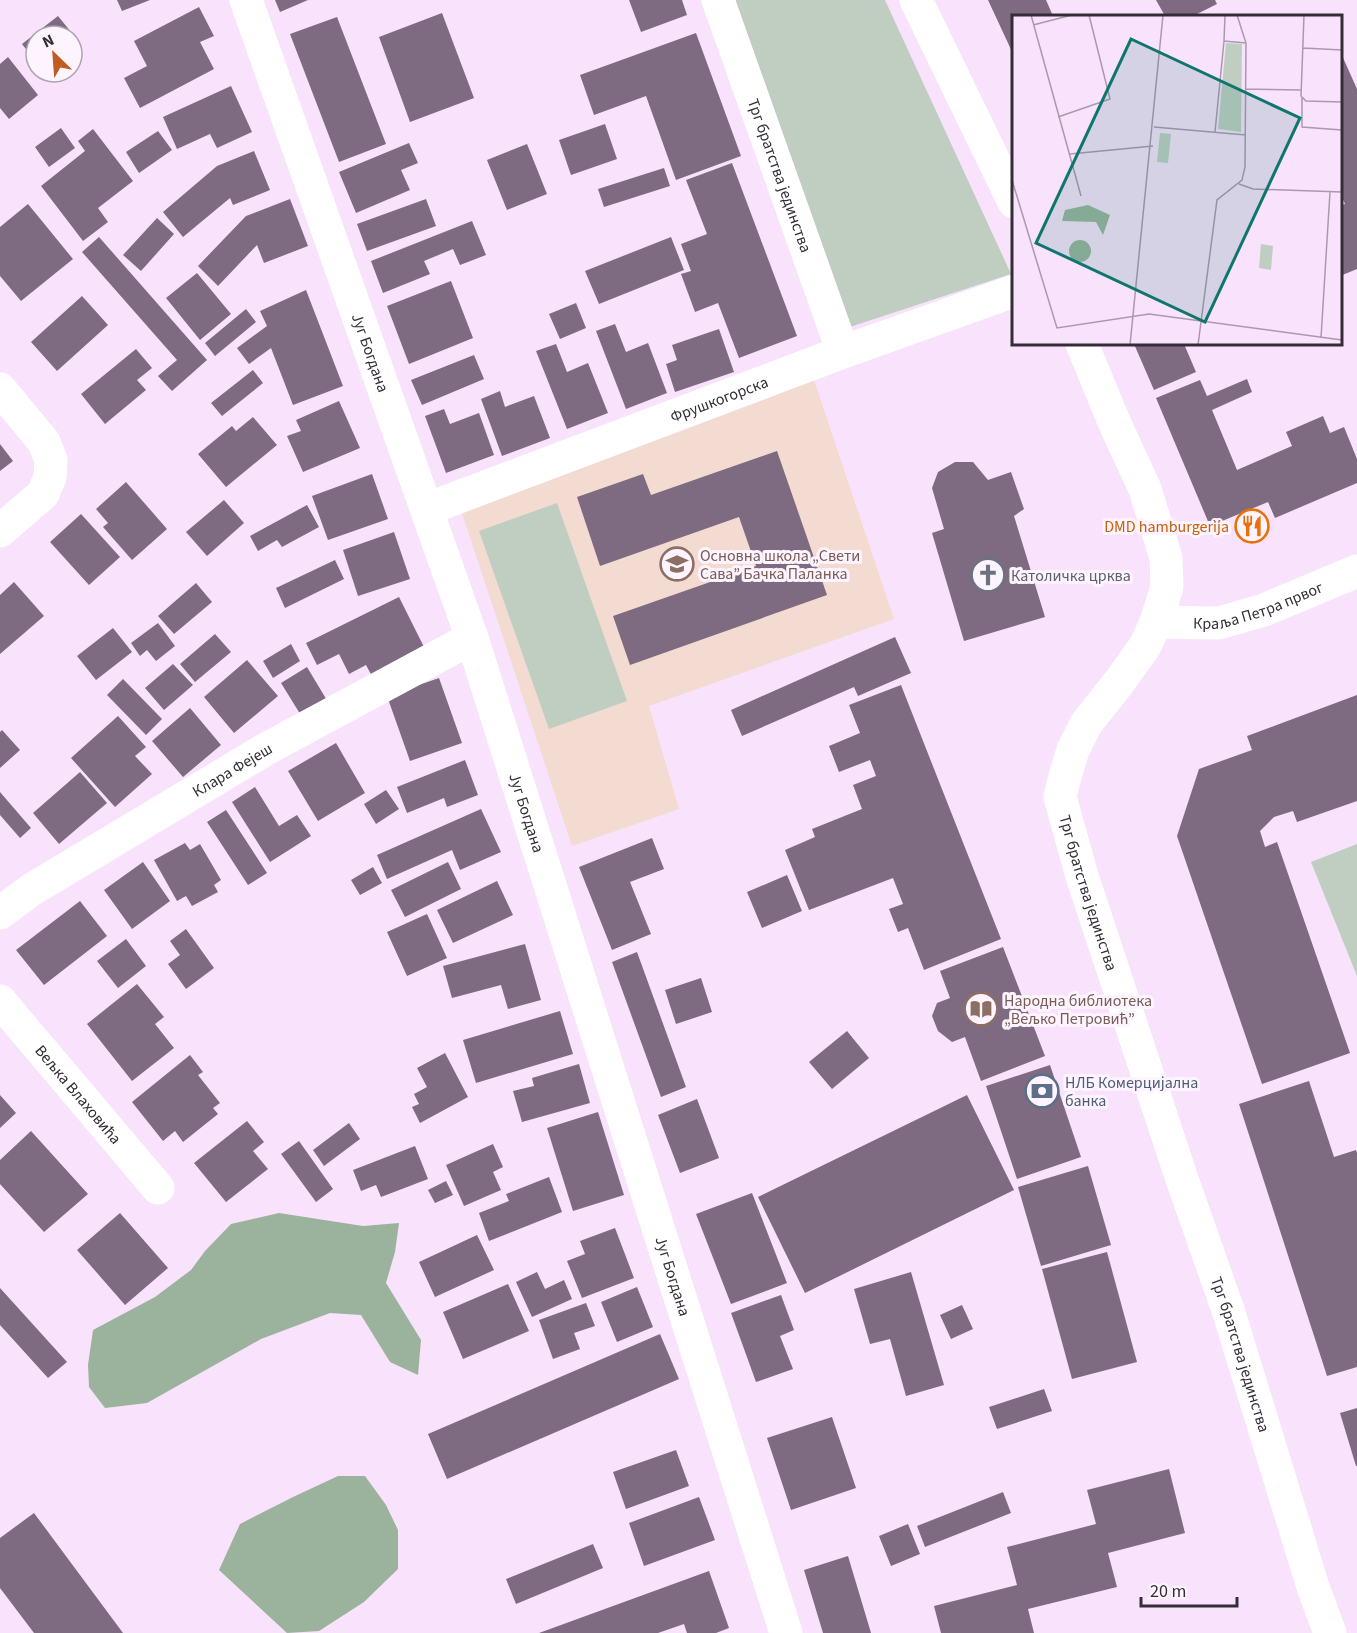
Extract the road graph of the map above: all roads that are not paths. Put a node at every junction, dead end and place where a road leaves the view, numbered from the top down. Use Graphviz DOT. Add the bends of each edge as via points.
graph roads {
  1 [pos="246,0"];
  2 [pos="718,0"];
  3 [pos="916,0"];
  4 [pos="1012,198"];
  5 [pos="1012,292"];
  6 [pos="1082,345"];
  7 [pos="843,352"];
  8 [pos="0,389"];
  9 [pos="427,509"];
  10 [pos="0,531"];
  11 [pos="1357,571"];
  12 [pos="1156,622"];
  13 [pos="472,638"];
  14 [pos="0,913"];
  15 [pos="0,1001"];
  16 [pos="158,1188"];
  17 [pos="1357,1626"];
  18 [pos="786,1633"];
  19 [pos="1330,1633"];
  20 [pos="1335,1633"];
  1 -- 9 [label="street, Југ Богдана"];
  2 -- 7 [label="street, Трг братства јединства"];
  3 -- 4 [label="street"];
  5 -- 7 [label="street, Фрушкогорска"];
  6 -- 12 [label="street, Трг братства јединства" via="1145,489 1166,558 1167,587"];
  7 -- 9 [label="street, Фрушкогорска"];
  8 -- 10 [label="street" via="44,442 51,460 43,494"];
  9 -- 13 [label="street, Југ Богдана"];
  11 -- 12 [label="street, Краља Петра првог" via="1264,610 1219,622"];
  12 -- 19 [label="street, Трг братства јединства" via="1145,646 1086,724 1073,750 1060,797 1082,876 1229,1313"];
  13 -- 14 [label="street, Клара Фејеш" via="266,748 31,890"];
  13 -- 18 [label="street, Југ Богдана"];
  15 -- 16 [label="street, Вељка Влаховића"];
  17 -- 20 [label="street"];
}
